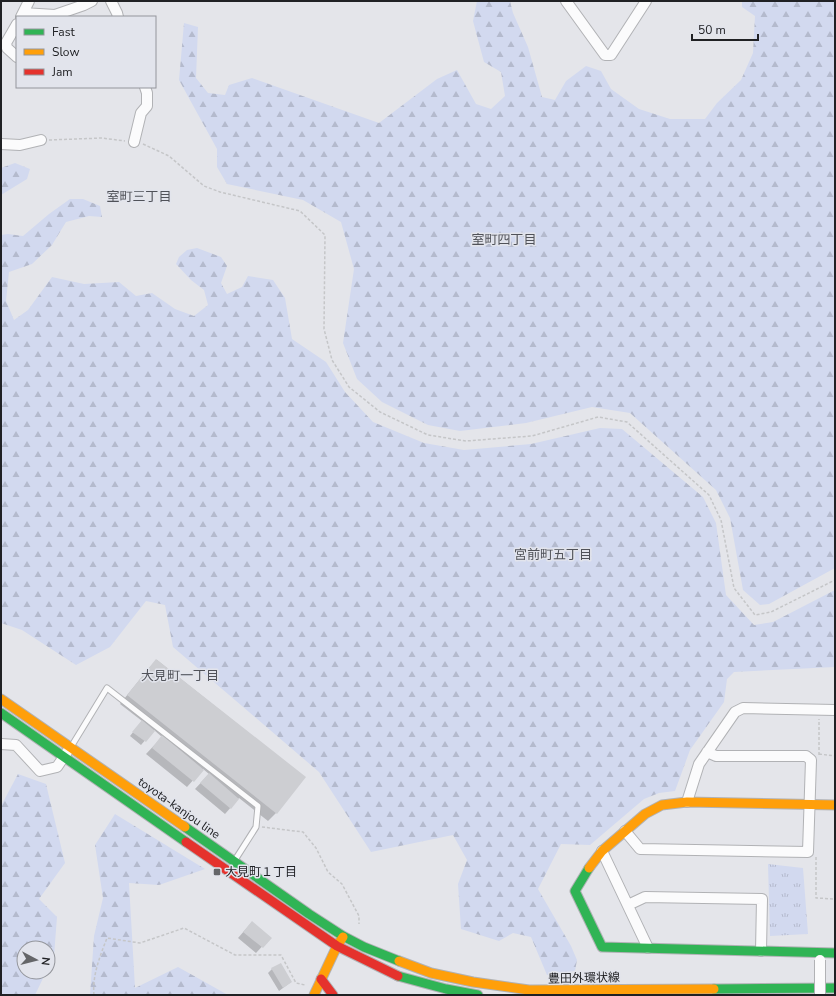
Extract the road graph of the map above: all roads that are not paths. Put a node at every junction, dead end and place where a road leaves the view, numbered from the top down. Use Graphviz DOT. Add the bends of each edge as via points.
graph roads {
  1 [pos="29,1"];
  2 [pos="92,1"];
  3 [pos="111,1"];
  4 [pos="566,1"];
  5 [pos="646,1"];
  6 [pos="22,15"];
  7 [pos="118,16"];
  8 [pos="16,26"];
  9 [pos="16,56"];
  10 [pos="145,88"];
  11 [pos="41,140"];
  12 [pos="134,142"];
  13 [pos="1,144"];
  14 [pos="1,699"];
  15 [pos="835,710"];
  16 [pos="1,713"];
  17 [pos="1,744"];
  18 [pos="70,748"];
  19 [pos="707,752"];
  20 [pos="64,757"];
  21 [pos="687,802"];
  22 [pos="810,805"];
  23 [pos="835,805"];
  24 [pos="625,831"];
  25 [pos="602,851"];
  26 [pos="234,862"];
  27 [pos="628,905"];
  28 [pos="343,936"];
  29 [pos="337,946"];
  30 [pos="648,948"];
  31 [pos="761,951"];
  32 [pos="835,953"];
  33 [pos="821,956"];
  34 [pos="321,979"];
  35 [pos="835,988"];
  36 [pos="315,992"];
  37 [pos="333,995"];
  38 [pos="478,995"];
  39 [pos="820,995"];
  1 -- 6 [label="street"];
  2 -- 6 [label="street" via="55,15"];
  3 -- 7 [label="street"];
  4 -- 5 [label="street" via="606,55 611,55"];
  8 -- 9 [label="street" via="6,43 7,48"];
  10 -- 12 [label="street" via="146,106 141,113"];
  11 -- 13 [label="street" via="20,145"];
  14 -- 18 [label="street, toyota-kanjou line"];
  15 -- 19 [label="street" via="742,708 735,712"];
  16 -- 20 [label="street, toyota-kanjou line"];
  17 -- 20 [label="street" via="16,745 40,771 57,767"];
  18 -- 20 [label="street"];
  18 -- 26 [label="street, toyota-kanjou line"];
  18 -- 26 [label="lane" via="107,688 258,806 256,826"];
  19 -- 21 [label="street" via="699,764"];
  19 -- 22 [label="street" via="716,756 806,756 811,760"];
  20 -- 29 [label="street, toyota-kanjou line"];
  21 -- 22 [label="street"];
  21 -- 24 [label="street" via="662,805 645,814"];
  22 -- 23 [label="street"];
  22 -- 24 [label="street" via="808,852 640,849"];
  24 -- 25 [label="street"];
  25 -- 27 [label="street"];
  25 -- 30 [label="street" via="575,891 602,947"];
  26 -- 28 [label="street, toyota-kanjou line"];
  27 -- 30 [label="street"];
  27 -- 31 [label="street" via="645,897 762,899"];
  28 -- 29 [label="street"];
  28 -- 35 [label="street, 豊田外環状線" via="364,947 431,973 529,990"];
  29 -- 34 [label="street"];
  29 -- 38 [label="street" via="393,974"];
  30 -- 31 [label="street"];
  31 -- 33 [label="street"];
  32 -- 33 [label="street"];
  33 -- 39 [label="street, bridge"];
  34 -- 36 [label="street"];
  34 -- 37 [label="street"];
}
